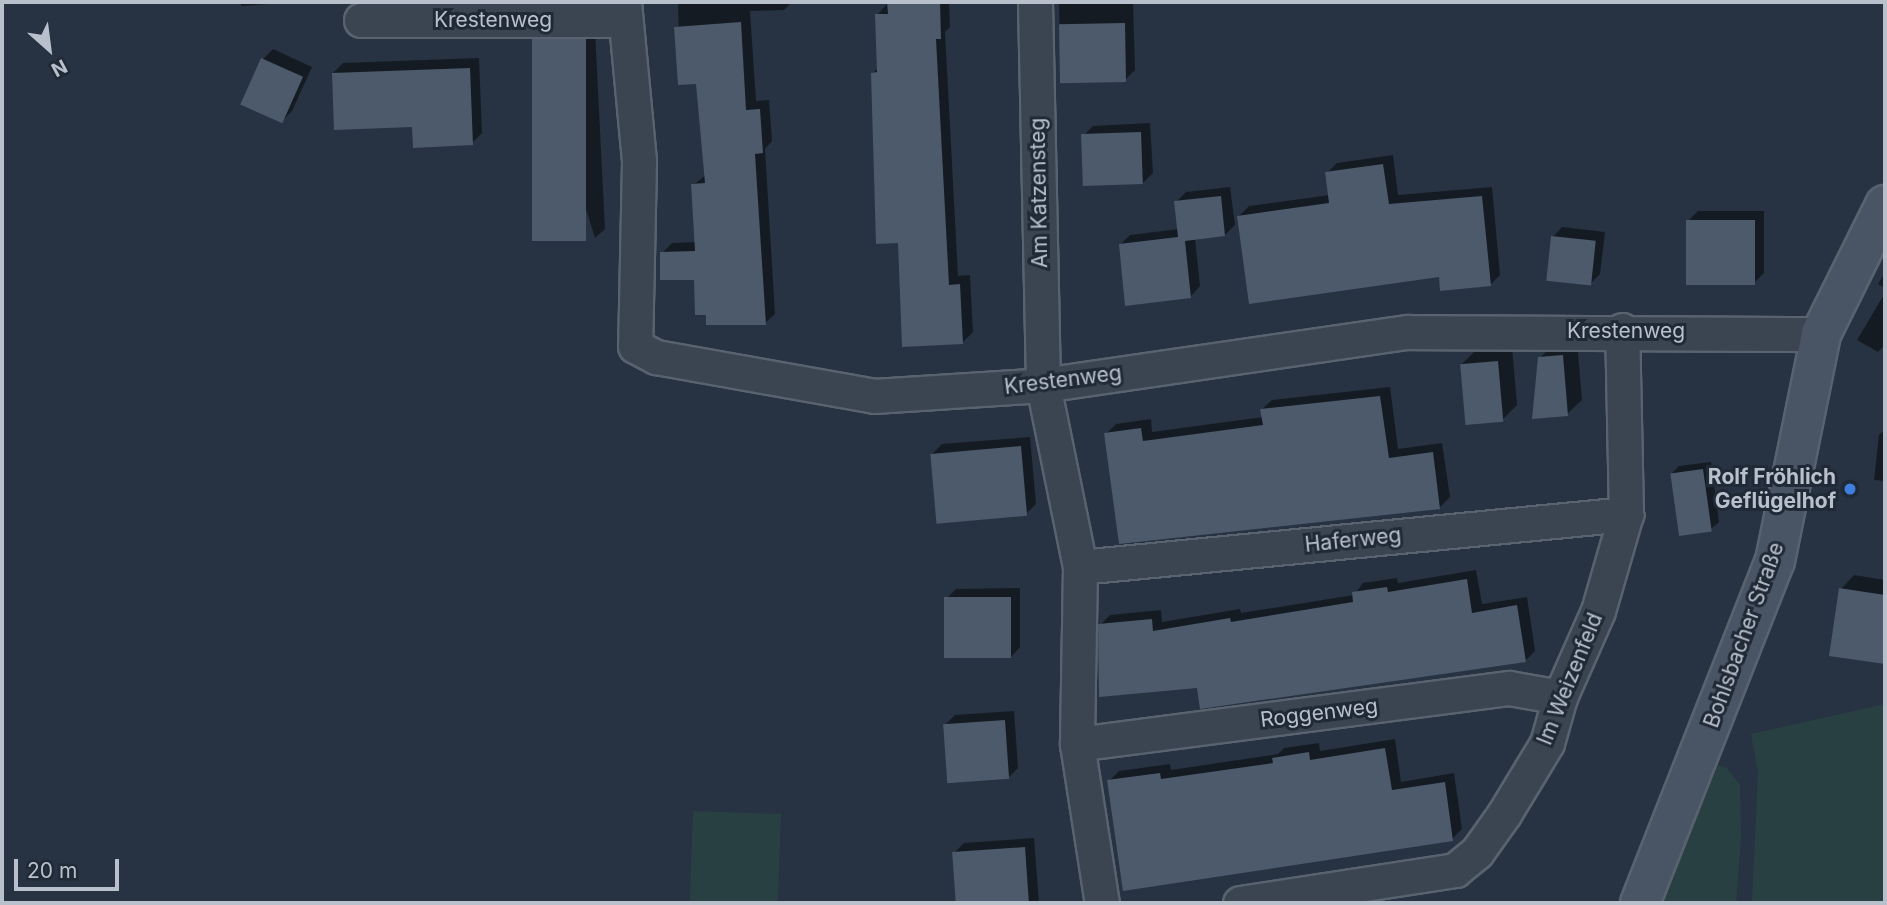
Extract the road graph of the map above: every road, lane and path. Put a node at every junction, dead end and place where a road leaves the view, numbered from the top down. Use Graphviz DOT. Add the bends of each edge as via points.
graph roads {
  1 [pos="1035,2"];
  2 [pos="625,11"];
  3 [pos="361,20"];
  4 [pos="1885,205"];
  5 [pos="1622,330"];
  6 [pos="1821,334"];
  7 [pos="1043,385"];
  8 [pos="1626,514"];
  9 [pos="1080,567"];
  10 [pos="1560,697"];
  11 [pos="1077,744"];
  12 [pos="1102,903"];
  13 [pos="1240,903"];
  14 [pos="1640,903"];
  1 -- 7 [label="street, Am Katzensteg"];
  2 -- 3 [label="street, Krestenweg"];
  2 -- 7 [label="street, Krestenweg" via="639,162 635,346 656,357 874,396"];
  4 -- 6 [label="street, Bohlsbacher Straße"];
  5 -- 6 [label="street, Krestenweg"];
  5 -- 7 [label="street, Krestenweg" via="1406,332"];
  5 -- 8 [label="street, Im Weizenfeld"];
  6 -- 14 [label="street, Bohlsbacher Straße" via="1775,561"];
  7 -- 9 [label="street"];
  8 -- 9 [label="street, Haferweg"];
  8 -- 10 [label="street, Im Weizenfeld" via="1598,611"];
  9 -- 11 [label="street"];
  10 -- 11 [label="street, Roggenweg" via="1509,688"];
  10 -- 13 [label="street, Im Weizenfeld" via="1547,743 1504,814 1477,852 1455,870"];
  11 -- 12 [label="street"];
}
